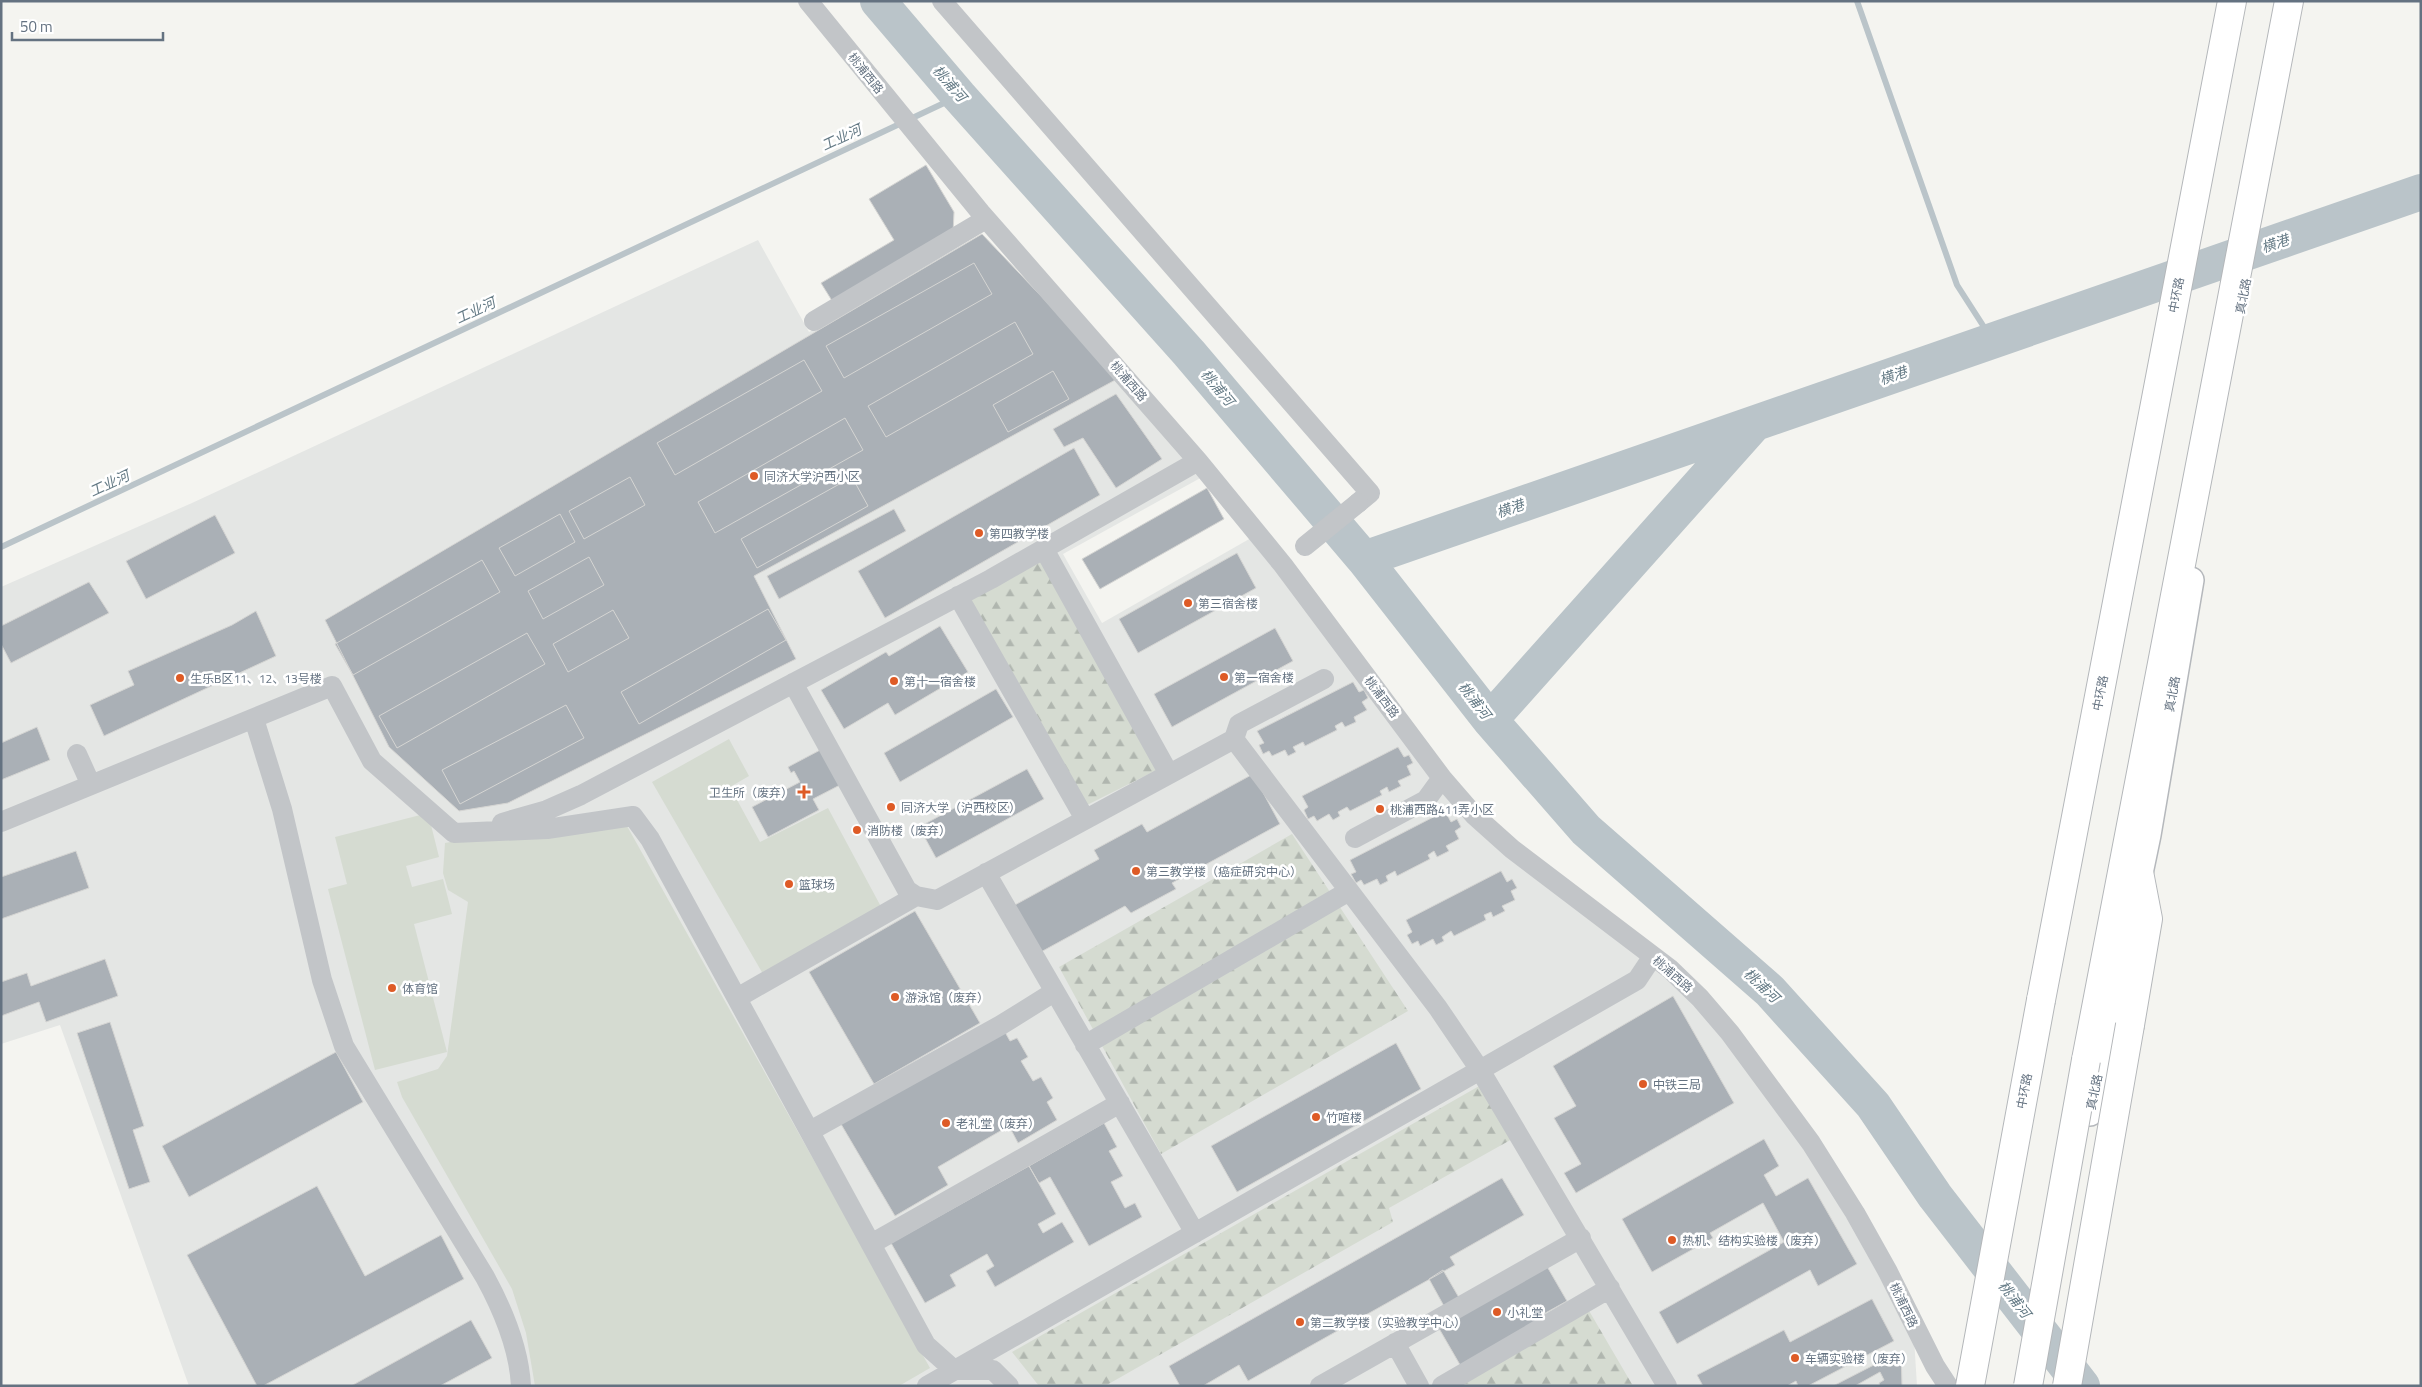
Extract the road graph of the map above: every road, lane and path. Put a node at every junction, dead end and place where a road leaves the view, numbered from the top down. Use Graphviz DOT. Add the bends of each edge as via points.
graph roads {
  1 [pos="808,1"];
  2 [pos="942,1"];
  3 [pos="2223,1"];
  4 [pos="2232,1"];
  5 [pos="2289,1"];
  6 [pos="2300,1"];
  7 [pos="986,219"];
  8 [pos="814,321"];
  9 [pos="1198,461"];
  10 [pos="1044,549"];
  11 [pos="1283,565"];
  12 [pos="958,596"];
  13 [pos="1324,679"];
  14 [pos="794,683"];
  15 [pos="254,719"];
  16 [pos="1234,739"];
  17 [pos="77,754"];
  18 [pos="1170,774"];
  19 [pos="1442,778"];
  20 [pos="91,785"];
  21 [pos="1085,819"];
  22 [pos="1,822"];
  23 [pos="454,833"];
  24 [pos="1355,838"];
  25 [pos="2139,872"];
  26 [pos="986,873"];
  27 [pos="1349,891"];
  28 [pos="916,896"];
  29 [pos="1649,962"];
  30 [pos="1054,992"];
  31 [pos="737,998"];
  32 [pos="1085,1045"];
  33 [pos="1480,1070"];
  34 [pos="1120,1103"];
  35 [pos="2011,1108"];
  36 [pos="810,1131"];
  37 [pos="1195,1233"];
  38 [pos="1581,1238"];
  39 [pos="871,1244"];
  40 [pos="1610,1288"];
  41 [pos="1395,1343"];
  42 [pos="1967,1348"];
  43 [pos="954,1370"];
  44 [pos="1347,1379"];
  45 [pos="521,1386"];
  46 [pos="927,1386"];
  47 [pos="1009,1386"];
  48 [pos="1320,1386"];
  49 [pos="1419,1386"];
  50 [pos="1442,1386"];
  51 [pos="1667,1386"];
  52 [pos="1948,1386"];
  53 [pos="1960,1386"];
  54 [pos="1970,1386"];
  55 [pos="2028,1386"];
  56 [pos="2038,1386"];
  57 [pos="2067,1386"];
  1 -- 7 [label="street, 桃浦西路"];
  2 -- 11 [label="street, bridge" via="1370,493"];
  3 -- 35 [label="main road"];
  4 -- 54 [label="highway, 中环路, bridge"];
  5 -- 55 [label="highway, bridge" via="2086,1060"];
  6 -- 25 [label="main road, 真北路" via="2216,441"];
  7 -- 8 [label="street"];
  7 -- 9 [label="street, 桃浦西路"];
  9 -- 10 [label="street"];
  9 -- 11 [label="street, 桃浦西路"];
  10 -- 12 [label="street"];
  10 -- 18 [label="street"];
  11 -- 19 [label="street, 桃浦西路"];
  12 -- 14 [label="street"];
  12 -- 21 [label="street"];
  13 -- 16 [label="street" via="1239,724"];
  14 -- 23 [label="street" via="555,807 504,823"];
  14 -- 28 [label="street" via="904,886"];
  15 -- 20 [label="street"];
  15 -- 23 [label="street" via="332,686 372,761"];
  15 -- 45 [label="street" via="282,809 322,980 344,1046 485,1276 503,1311"];
  16 -- 18 [label="street"];
  16 -- 27 [label="street"];
  17 -- 20 [label="street"];
  18 -- 21 [label="street"];
  19 -- 24 [label="street" via="1426,800"];
  19 -- 52 [label="street, 桃浦西路" via="1474,815 1512,848 1670,969 1730,1033 1811,1143 1855,1213"];
  20 -- 22 [label="street"];
  21 -- 26 [label="street"];
  23 -- 31 [label="street" via="547,829 633,816 650,839"];
  25 -- 56 [label="main road, 真北路" via="2063,1243"];
  25 -- 57 [label="highway, bridge" via="2148,919"];
  26 -- 28 [label="street" via="938,900"];
  26 -- 30 [label="street"];
  27 -- 32 [label="street"];
  27 -- 33 [label="street" via="1438,1008"];
  28 -- 31 [label="street"];
  29 -- 33 [label="street" via="1637,980"];
  30 -- 32 [label="street"];
  30 -- 36 [label="street"];
  31 -- 36 [label="street"];
  32 -- 34 [label="street"];
  33 -- 37 [label="street"];
  33 -- 38 [label="street"];
  34 -- 37 [label="street"];
  34 -- 39 [label="street"];
  36 -- 39 [label="street"];
  37 -- 43 [label="street"];
  38 -- 40 [label="street"];
  38 -- 41 [label="street"];
  39 -- 43 [label="street" via="926,1346"];
  40 -- 50 [label="street"];
  40 -- 51 [label="street"];
  41 -- 44 [label="street"];
  41 -- 49 [label="street"];
  42 -- 53 [label="main road"];
  43 -- 46 [label="street"];
  43 -- 47 [label="street" via="993,1370"];
  44 -- 48 [label="street"];
}
